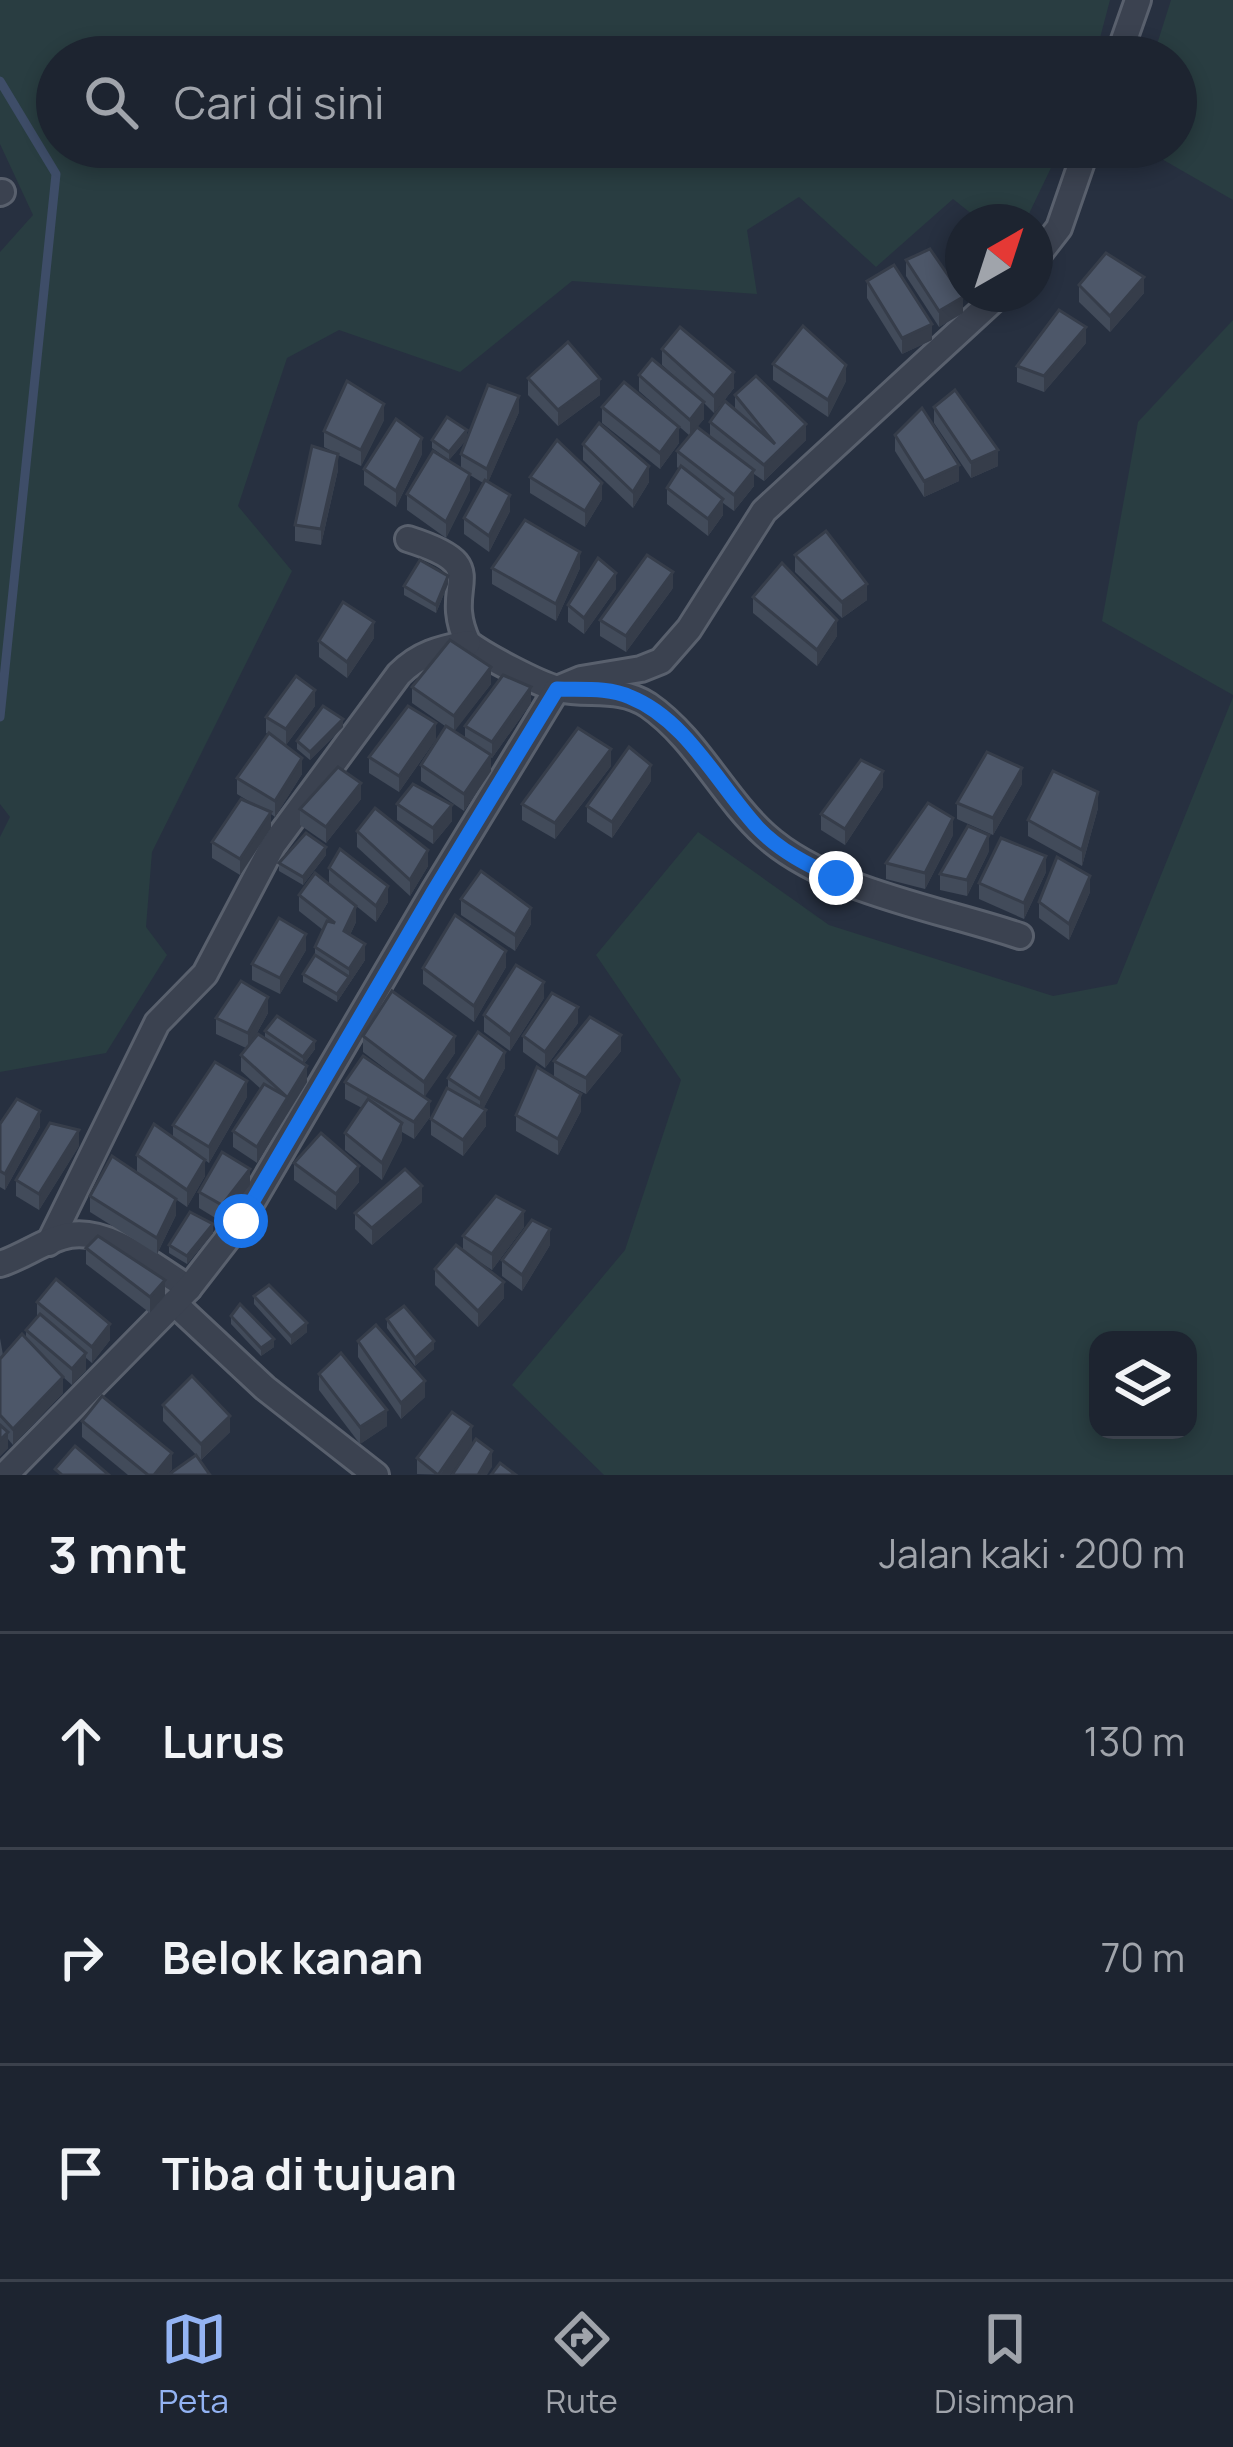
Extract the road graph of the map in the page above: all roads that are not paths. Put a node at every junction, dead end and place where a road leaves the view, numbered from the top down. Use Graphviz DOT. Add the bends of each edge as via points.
graph roads {
  1 [pos="1138,0"];
  2 [pos="1125,36"];
  3 [pos="1079,168"];
  4 [pos="1053,235"];
  5 [pos="980,312"];
  6 [pos="407,538"];
  7 [pos="468,643"];
  8 [pos="557,689"];
  9 [pos="1020,936"];
  10 [pos="49,1243"];
  11 [pos="0,1264"];
  12 [pos="182,1296"];
  13 [pos="5,1475"];
  14 [pos="376,1475"];
  1 -- 2 [label="street"];
  3 -- 4 [label="street"];
  5 -- 8 [label="street" via="764,511 661,661"];
  6 -- 7 [label="street" via="456,559"];
  7 -- 8 [label="street"];
  7 -- 10 [label="street" via="415,658 399,674 273,845 205,974 157,1023"];
  8 -- 9 [label="street" via="626,694 647,705 762,832 807,865"];
  8 -- 12 [label="street" via="260,1192"];
  10 -- 11 [label="street"];
  10 -- 12 [label="street" via="69,1235 112,1242"];
  12 -- 13 [label="street"];
  12 -- 14 [label="street" via="265,1388"];
}
